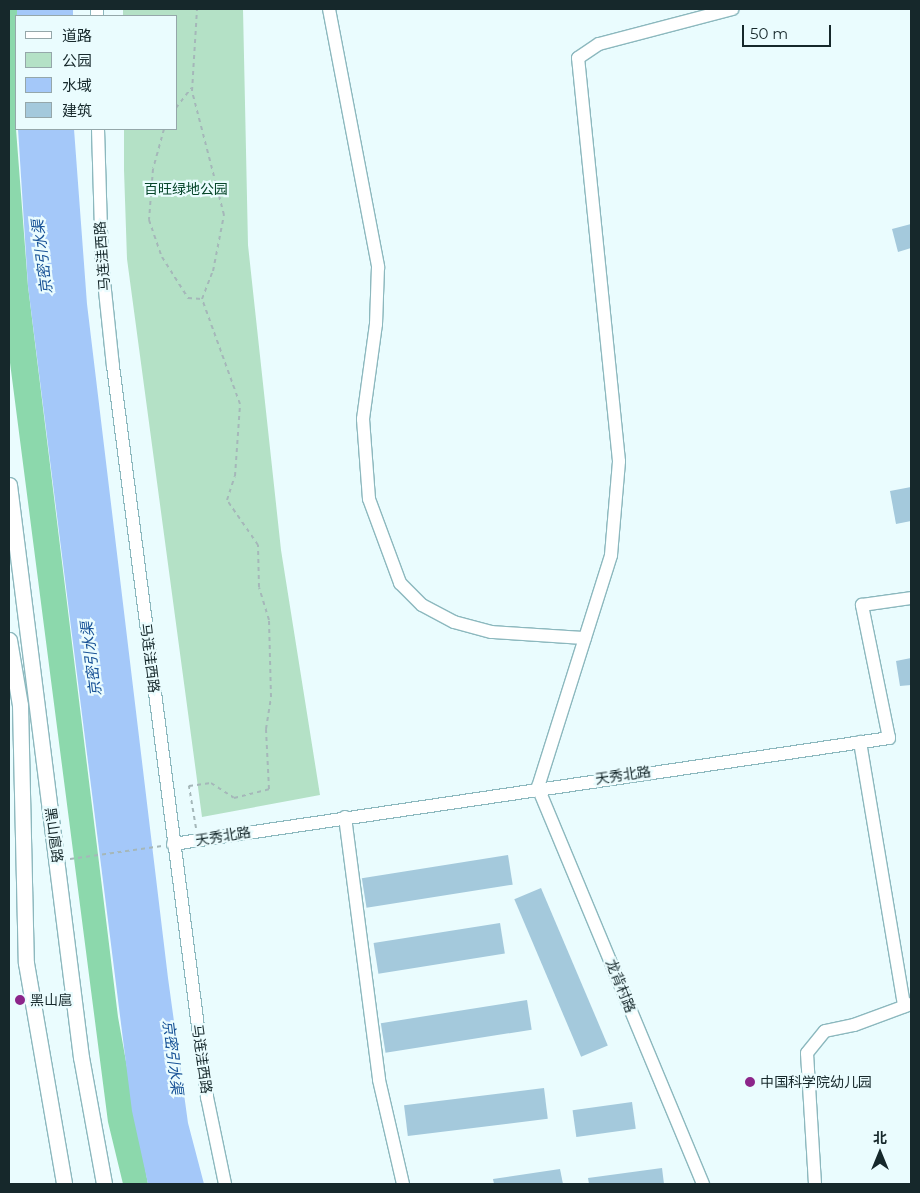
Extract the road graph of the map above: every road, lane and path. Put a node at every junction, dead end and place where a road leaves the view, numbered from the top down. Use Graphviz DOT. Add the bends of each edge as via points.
graph roads {
  1 [pos="197,9"];
  2 [pos="330,9"];
  3 [pos="732,9"];
  4 [pos="192,87"];
  5 [pos="178,105"];
  6 [pos="98,130"];
  7 [pos="164,130"];
  8 [pos="202,299"];
  9 [pos="9,485"];
  10 [pos="911,598"];
  11 [pos="585,638"];
  12 [pos="9,640"];
  13 [pos="860,742"];
  14 [pos="538,787"];
  15 [pos="345,817"];
  16 [pos="198,840"];
  17 [pos="173,844"];
  18 [pos="58,861"];
  19 [pos="908,1005"];
  20 [pos="64,1184"];
  21 [pos="104,1184"];
  22 [pos="225,1184"];
  23 [pos="403,1184"];
  24 [pos="703,1184"];
  25 [pos="814,1184"];
  1 -- 4 [label="path"];
  2 -- 11 [label="street" via="378,267 376,324 363,419 369,499 400,583 422,605 454,622 492,632"];
  3 -- 11 [label="street" via="600,44 578,58 619,461 611,555"];
  4 -- 5 [label="path"];
  4 -- 8 [label="path" via="224,215 213,271"];
  6 -- 17 [label="street, 马连洼西路" via="103,272"];
  7 -- 8 [label="path" via="153,170 149,220 162,257 188,298"];
  8 -- 16 [label="path" via="240,404 235,476 227,500 258,545 259,587 269,620 271,697 266,729 269,790 234,798 211,783 190,786"];
  9 -- 18 [label="main road, 黑山扈路"];
  10 -- 13 [label="street, 天秀北路" via="862,605 889,738"];
  11 -- 14 [label="street"];
  12 -- 20 [label="main road, 黑山扈路" via="20,704 26,963"];
  13 -- 14 [label="street, 天秀北路"];
  13 -- 19 [label="street"];
  14 -- 15 [label="street, 天秀北路"];
  14 -- 24 [label="street, 龙背村路"];
  15 -- 16 [label="street, 天秀北路"];
  15 -- 23 [label="street" via="379,1080"];
  16 -- 17 [label="street, 天秀北路"];
  17 -- 18 [label="path"];
  17 -- 22 [label="street, 马连洼西路" via="207,1097"];
  18 -- 21 [label="main road, 黑山扈路" via="81,1057"];
  19 -- 25 [label="street" via="854,1025 825,1031 807,1052"];
}
